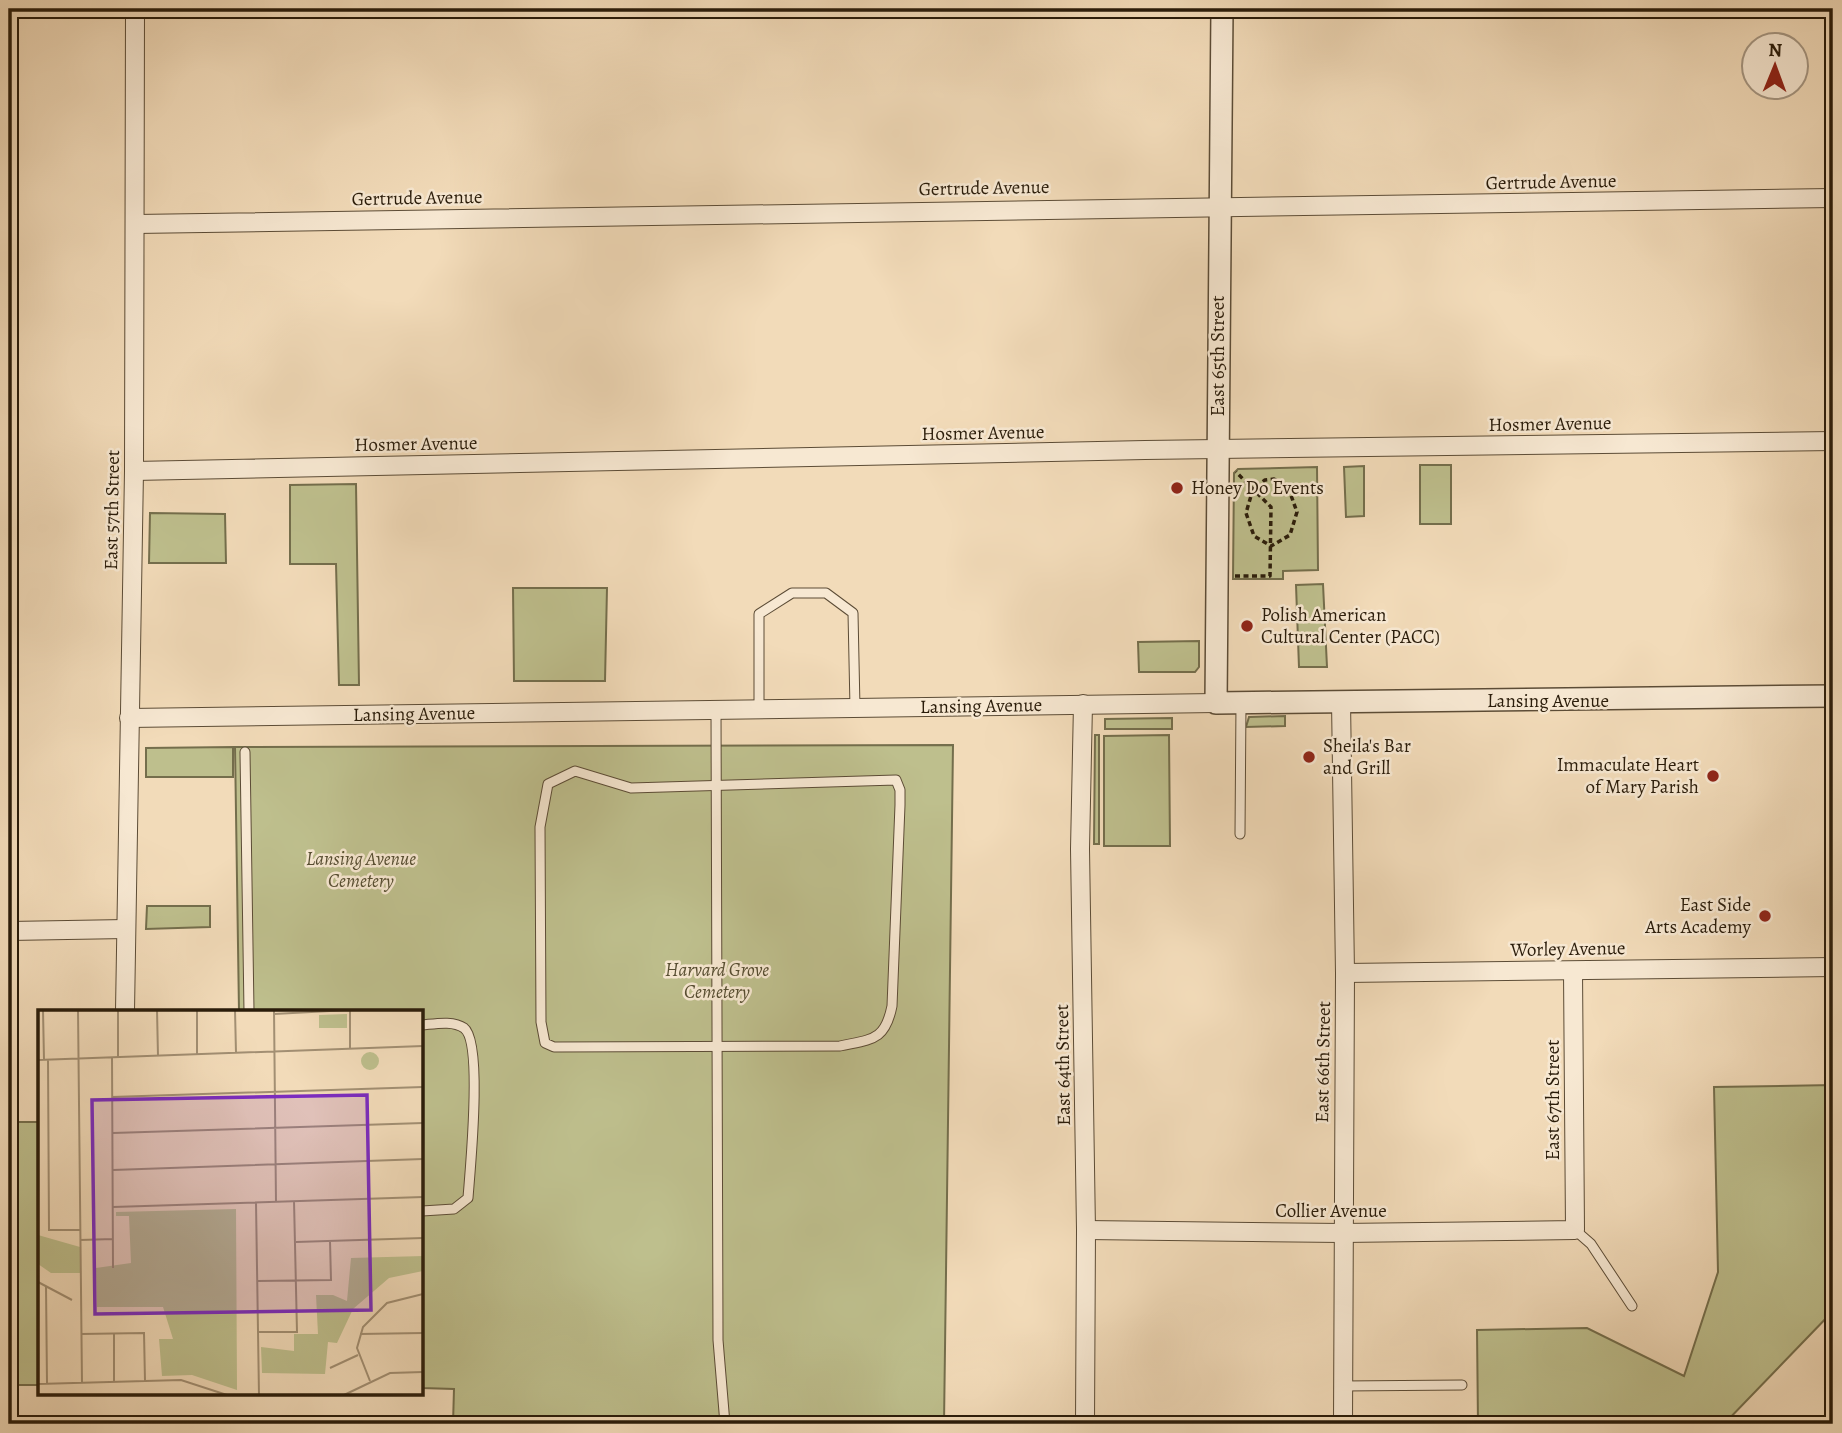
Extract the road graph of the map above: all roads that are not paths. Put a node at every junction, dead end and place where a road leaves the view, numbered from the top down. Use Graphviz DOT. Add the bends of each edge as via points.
graph roads {
  1 [pos="135,9"];
  2 [pos="1222,9"];
  3 [pos="1833,198"];
  4 [pos="1219,206"];
  5 [pos="135,224"];
  6 [pos="1833,440"];
  7 [pos="1218,450"];
  8 [pos="134,471"];
  9 [pos="1833,696"];
  10 [pos="1341,701"];
  11 [pos="1216,703"];
  12 [pos="1241,703"];
  13 [pos="1083,704"];
  14 [pos="855,708"];
  15 [pos="716,710"];
  16 [pos="759,710"];
  17 [pos="129,718"];
  18 [pos="245,752"];
  19 [pos="717,786"];
  20 [pos="1240,834"];
  21 [pos="126,929"];
  22 [pos="9,931"];
  23 [pos="1833,967"];
  24 [pos="1573,971"];
  25 [pos="1345,973"];
  26 [pos="125,1010"];
  27 [pos="249,1010"];
  28 [pos="424,1025"];
  29 [pos="716,1048"];
  30 [pos="424,1211"];
  31 [pos="1086,1230"];
  32 [pos="1575,1230"];
  33 [pos="1342,1233"];
  34 [pos="1632,1306"];
  35 [pos="1462,1385"];
  36 [pos="1343,1386"];
  37 [pos="725,1424"];
  38 [pos="1085,1424"];
  39 [pos="1343,1424"];
  1 -- 5 [label="street, East 57th Street"];
  2 -- 4 [label="street, East 65th Street"];
  3 -- 4 [label="street, Gertrude Avenue"];
  4 -- 5 [label="street, Gertrude Avenue"];
  4 -- 7 [label="street, East 65th Street"];
  5 -- 8 [label="street, East 57th Street"];
  6 -- 7 [label="street, Hosmer Avenue"];
  7 -- 8 [label="street, Hosmer Avenue"];
  7 -- 11 [label="street, East 65th Street"];
  8 -- 17 [label="street, East 57th Street"];
  9 -- 10 [label="street, Lansing Avenue"];
  10 -- 12 [label="street, Lansing Avenue"];
  10 -- 25 [label="street, East 66th Street"];
  11 -- 12 [label="street, Lansing Avenue"];
  11 -- 13 [label="street, Lansing Avenue"];
  12 -- 20 [label="lane"];
  13 -- 14 [label="street, Lansing Avenue"];
  13 -- 31 [label="street, East 64th Street" via="1080,849"];
  14 -- 16 [label="street, Lansing Avenue"];
  14 -- 16 [label="lane" via="853,613 826,593 792,593 759,614"];
  15 -- 16 [label="street, Lansing Avenue"];
  15 -- 17 [label="street, Lansing Avenue"];
  15 -- 19 [label="lane"];
  17 -- 21 [label="street, East 57th Street"];
  18 -- 27 [label="lane"];
  19 -- 29 [label="lane"];
  19 -- 29 [label="lane" via="896,780 900,797 888,1026 871,1039 840,1046"];
  19 -- 29 [label="lane" via="631,788 575,771 548,784 540,827 541,1022 545,1043 554,1047"];
  21 -- 22 [label="street"];
  21 -- 26 [label="street, East 57th Street"];
  23 -- 24 [label="street, Worley Avenue"];
  24 -- 25 [label="street, Worley Avenue"];
  24 -- 32 [label="street, East 67th Street"];
  25 -- 33 [label="street, East 66th Street"];
  28 -- 30 [label="lane" via="456,1024 468,1032 474,1093 468,1198 454,1209"];
  29 -- 37 [label="lane" via="718,1340"];
  31 -- 33 [label="street, Collier Avenue"];
  31 -- 38 [label="street, East 64th Street"];
  32 -- 33 [label="street, Collier Avenue"];
  32 -- 34 [label="lane" via="1591,1244"];
  33 -- 36 [label="street, East 66th Street"];
  35 -- 36 [label="lane"];
  36 -- 39 [label="street, East 66th Street"];
}
